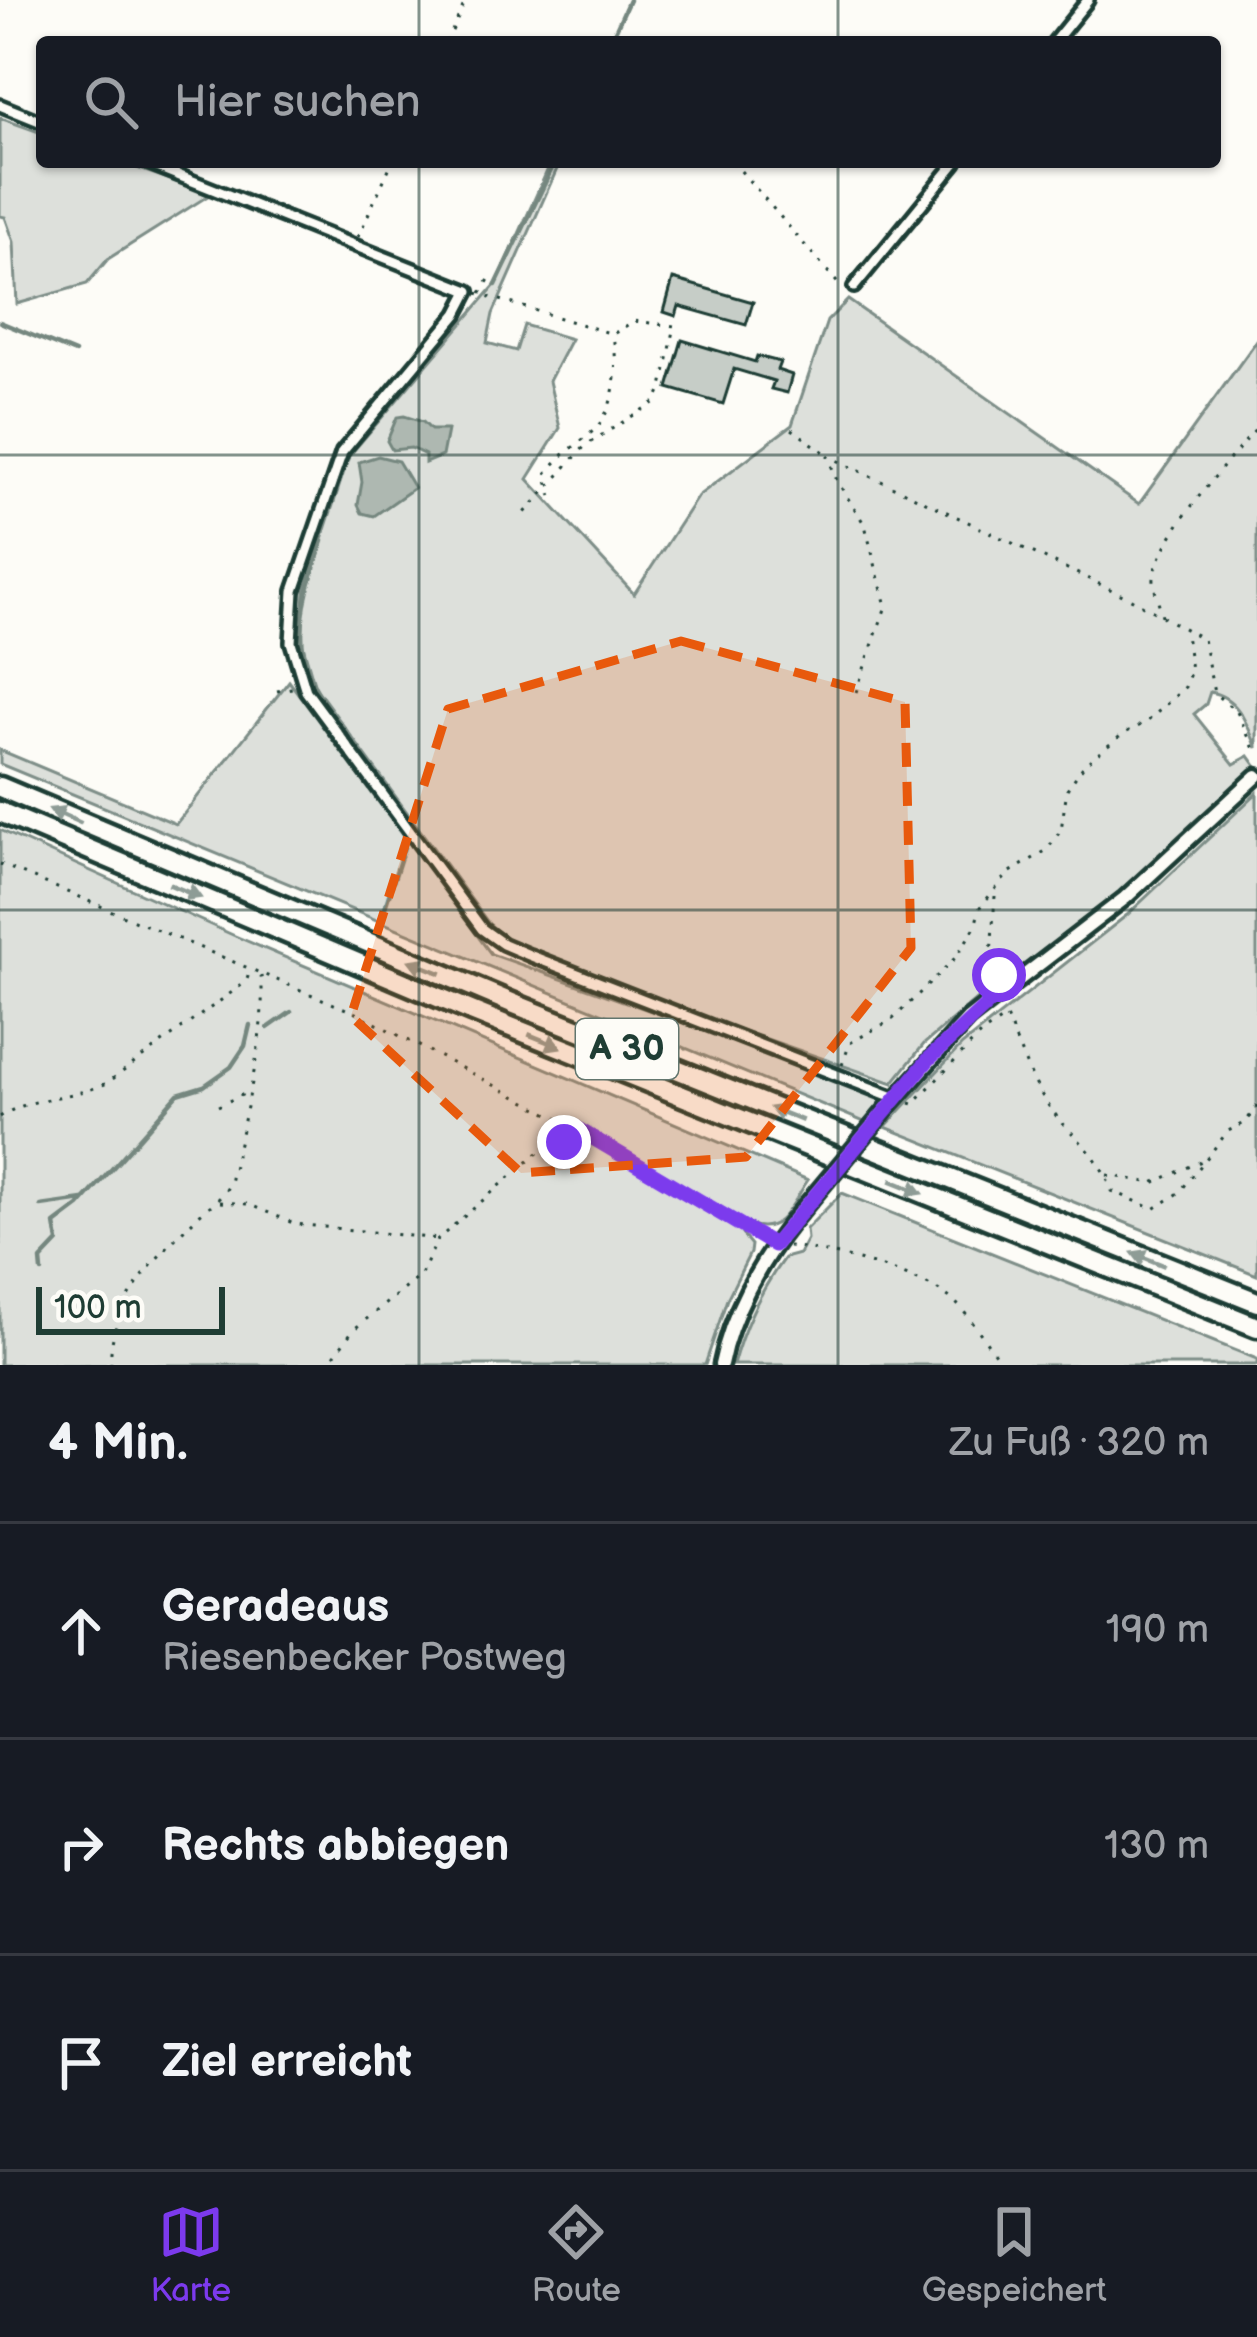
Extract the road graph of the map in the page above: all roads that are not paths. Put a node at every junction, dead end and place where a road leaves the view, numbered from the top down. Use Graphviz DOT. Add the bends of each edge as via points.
graph roads {
  1 [pos="1088,0"];
  2 [pos="1059,36"];
  3 [pos="0,106"];
  4 [pos="36,120"];
  5 [pos="160,168"];
  6 [pos="951,168"];
  7 [pos="850,291"];
  8 [pos="1257,776"];
  9 [pos="0,788"];
  10 [pos="0,812"];
  11 [pos="893,1101"];
  12 [pos="1257,1302"];
  13 [pos="1257,1327"];
  14 [pos="721,1365"];
  1 -- 2 [label="street"];
  3 -- 4 [label="street"];
  5 -- 11 [label="street" via="475,293 341,452 294,591 291,642 304,686 482,928 503,944"];
  6 -- 7 [label="street"];
  8 -- 11 [label="street" via="1125,898 950,1036"];
  12 -- 9 [label="highway, A 30, one-way"];
  10 -- 13 [label="highway, A 30, one-way"];
  11 -- 14 [label="street, bridge" via="774,1245 726,1338"];
}
